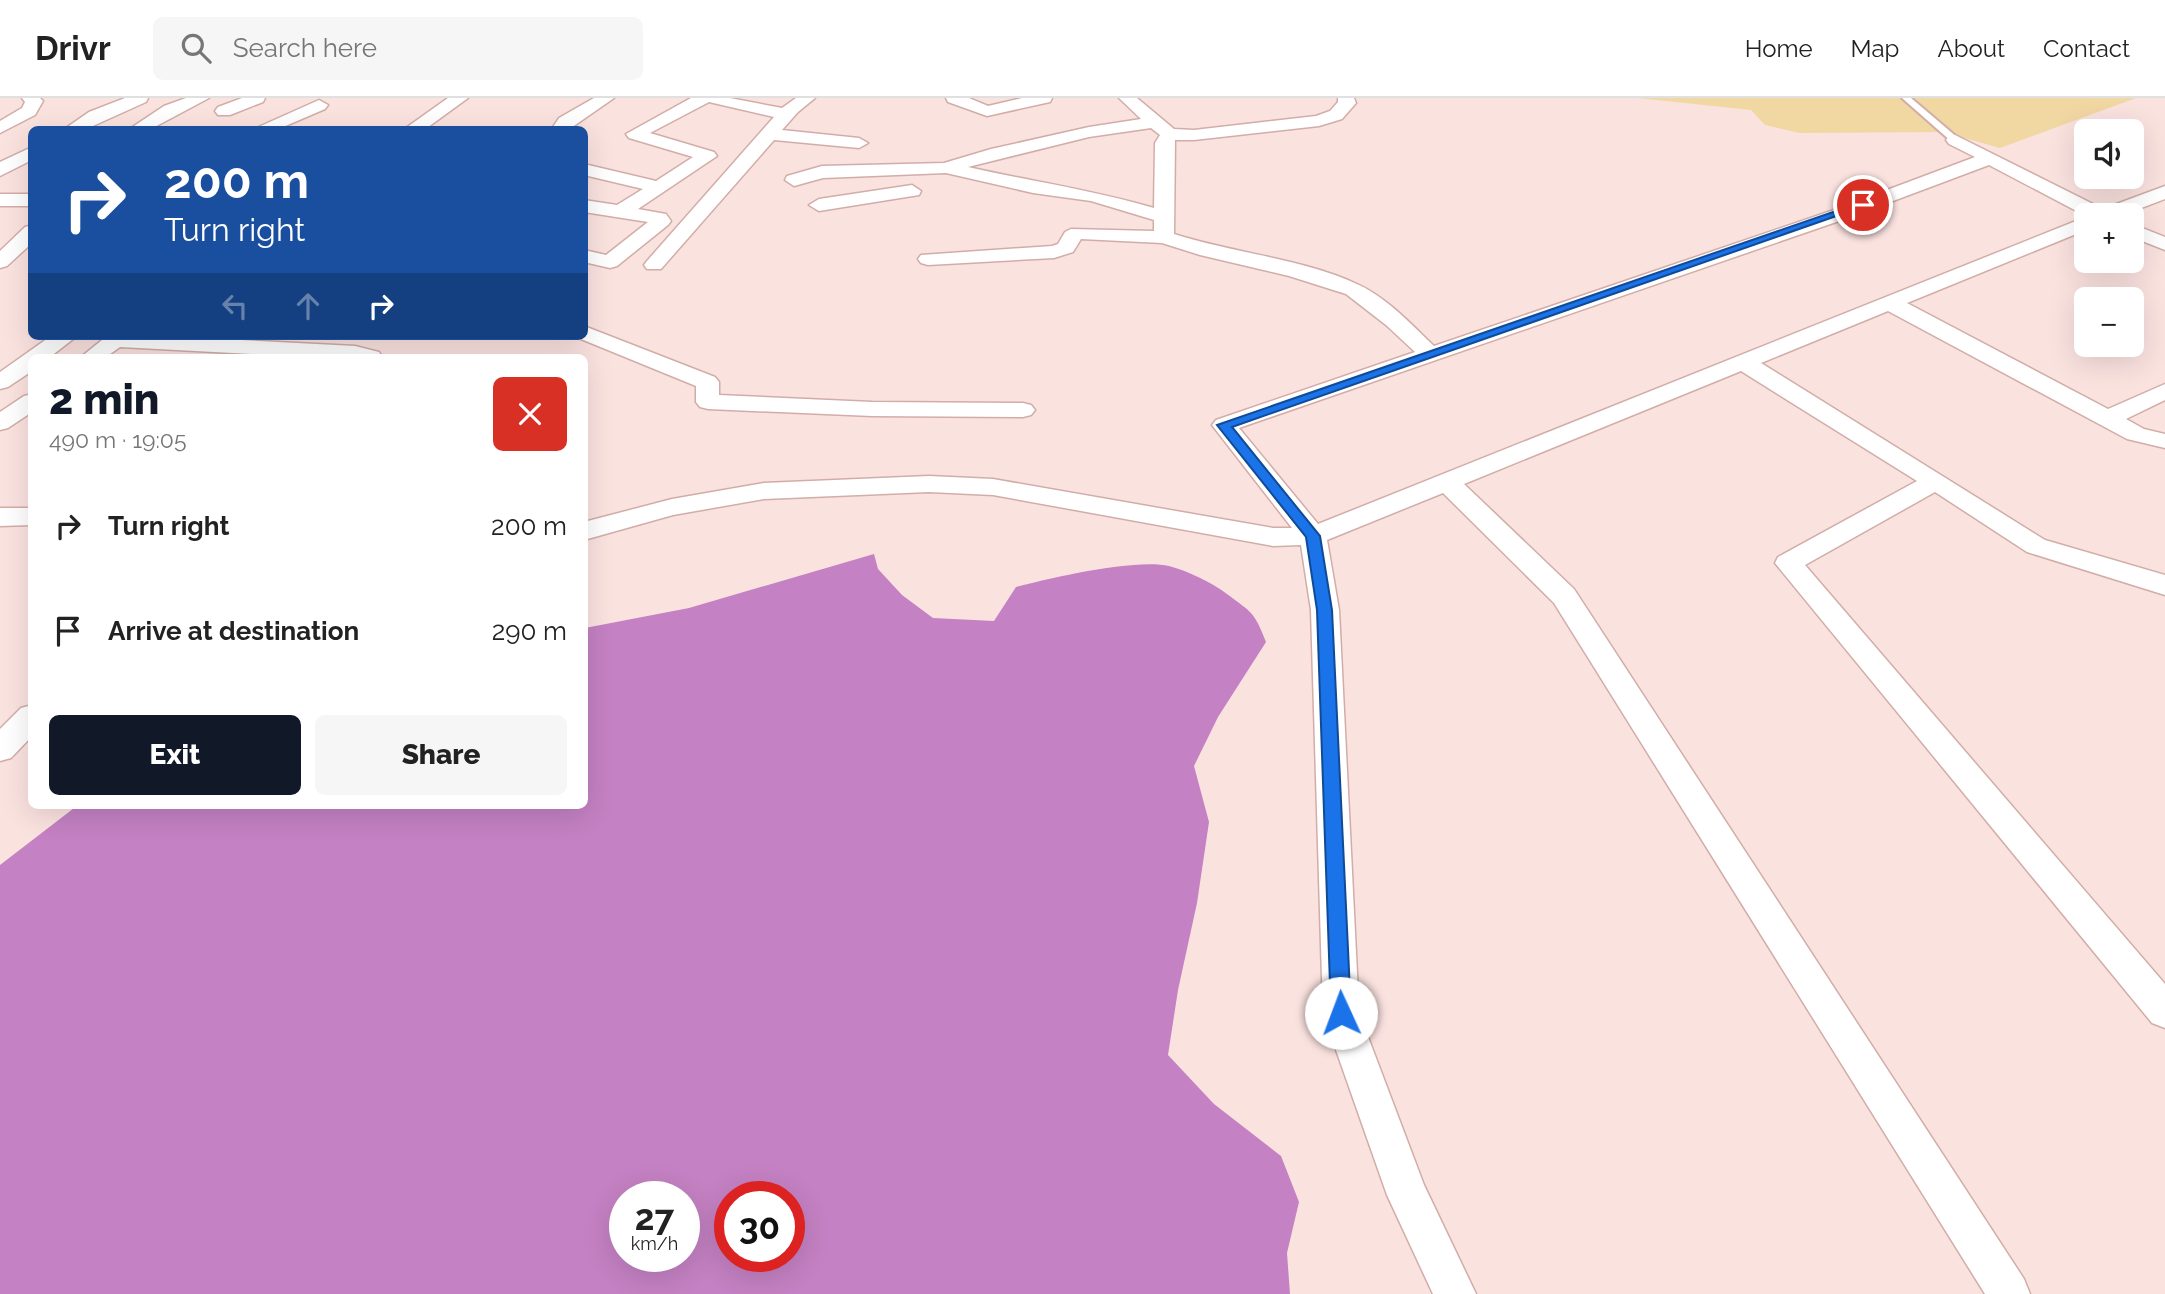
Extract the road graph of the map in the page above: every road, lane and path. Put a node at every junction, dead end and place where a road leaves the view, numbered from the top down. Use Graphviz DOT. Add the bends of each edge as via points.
graph roads {
  1 [pos="30,98"];
  2 [pos="140,98"];
  3 [pos="201,98"];
  4 [pos="257,98"];
  5 [pos="301,98"];
  6 [pos="460,98"];
  7 [pos="606,98"];
  8 [pos="704,98"];
  9 [pos="712,98"];
  10 [pos="807,98"];
  11 [pos="954,98"];
  12 [pos="1044,98"];
  13 [pos="1127,98"];
  14 [pos="1346,98"];
  15 [pos="1906,98"];
  16 [pos="1014,101"];
  17 [pos="224,111"];
  18 [pos="786,114"];
  19 [pos="78,126"];
  20 [pos="143,126"];
  21 [pos="269,126"];
  22 [pos="417,126"];
  23 [pos="562,126"];
  24 [pos="0,128"];
  25 [pos="1162,128"];
  26 [pos="769,134"];
  27 [pos="1955,140"];
  28 [pos="859,143"];
  29 [pos="28,154"];
  30 [pos="1990,158"];
  31 [pos="945,168"];
  32 [pos="0,170"];
  33 [pos="588,170"];
  34 [pos="877,171"];
  35 [pos="794,180"];
  36 [pos="659,187"];
  37 [pos="912,191"];
  38 [pos="2165,192"];
  39 [pos="883,194"];
  40 [pos="0,200"];
  41 [pos="28,200"];
  42 [pos="2076,203"];
  43 [pos="2137,203"];
  44 [pos="819,205"];
  45 [pos="588,207"];
  46 [pos="618,213"];
  47 [pos="1165,227"];
  48 [pos="2074,228"];
  49 [pos="28,235"];
  50 [pos="2144,235"];
  51 [pos="2165,244"];
  52 [pos="588,257"];
  53 [pos="928,259"];
  54 [pos="0,262"];
  55 [pos="654,265"];
  56 [pos="1890,303"];
  57 [pos="588,334"];
  58 [pos="59,340"];
  59 [pos="115,340"];
  60 [pos="155,340"];
  61 [pos="361,351"];
  62 [pos="1429,353"];
  63 [pos="40,354"];
  64 [pos="96,354"];
  65 [pos="28,362"];
  66 [pos="1743,362"];
  67 [pos="0,383"];
  68 [pos="28,388"];
  69 [pos="2165,391"];
  70 [pos="28,404"];
  71 [pos="1023,410"];
  72 [pos="2107,419"];
  73 [pos="0,423"];
  74 [pos="2165,441"];
  75 [pos="1936,481"];
  76 [pos="1447,482"];
  77 [pos="28,516"];
  78 [pos="0,517"];
  79 [pos="588,530"];
  80 [pos="1313,536"];
  81 [pos="2165,585"];
  82 [pos="28,720"];
  83 [pos="0,749"];
  84 [pos="2165,1011"];
  85 [pos="1455,1294"];
  86 [pos="2009,1294"];
  1 -- 24 [label="street" via="34,101 29,111"];
  2 -- 19 [label="street"];
  3 -- 20 [label="street"];
  4 -- 17 [label="street"];
  5 -- 21 [label="street" via="319,104"];
  6 -- 22 [label="street"];
  7 -- 23 [label="street"];
  8 -- 36 [label="street" via="635,134 708,154"];
  9 -- 18 [label="street"];
  10 -- 18 [label="street"];
  11 -- 16 [label="street" via="987,111"];
  12 -- 16 [label="street"];
  13 -- 25 [label="street"];
  14 -- 25 [label="street" via="1336,115 1319,121 1194,135"];
  15 -- 27 [label="lane"];
  18 -- 26 [label="street"];
  25 -- 31 [label="street" via="1089,132"];
  25 -- 47 [label="street"];
  26 -- 28 [label="street"];
  26 -- 55 [label="street"];
  27 -- 30 [label="street"];
  29 -- 32 [label="street"];
  30 -- 42 [label="street"];
  30 -- 62 [label="street" via="1838,215"];
  31 -- 34 [label="street"];
  31 -- 47 [label="street" via="1093,196"];
  33 -- 36 [label="street"];
  34 -- 35 [label="street" via="822,172"];
  34 -- 39 [label="street"];
  36 -- 46 [label="street"];
  37 -- 39 [label="street"];
  38 -- 43 [label="street"];
  39 -- 44 [label="street"];
  40 -- 41 [label="street"];
  45 -- 46 [label="street"];
  46 -- 52 [label="street" via="661,221 610,262"];
  47 -- 53 [label="street" via="1078,233 1066,248 1054,252"];
  47 -- 62 [label="street" via="1207,251 1353,290"];
  48 -- 56 [label="street"];
  49 -- 54 [label="street"];
  50 -- 51 [label="street"];
  56 -- 66 [label="street"];
  56 -- 72 [label="street"];
  57 -- 71 [label="street" via="707,382 708,402"];
  58 -- 63 [label="street"];
  59 -- 64 [label="street"];
  60 -- 61 [label="street"];
  62 -- 80 [label="street" via="1224,425"];
  65 -- 67 [label="street"];
  66 -- 75 [label="street"];
  66 -- 76 [label="street"];
  67 -- 68 [label="street"];
  69 -- 72 [label="street"];
  70 -- 73 [label="street"];
  72 -- 74 [label="street" via="2136,434"];
  75 -- 81 [label="street" via="2036,546"];
  75 -- 84 [label="street" via="1788,564"];
  76 -- 80 [label="street"];
  76 -- 86 [label="street" via="1564,596"];
  77 -- 78 [label="street"];
  79 -- 80 [label="street" via="764,491 951,483 1273,537"];
  80 -- 85 [label="street" via="1325,610 1341,1013 1407,1195"];
  82 -- 83 [label="street"];
}
